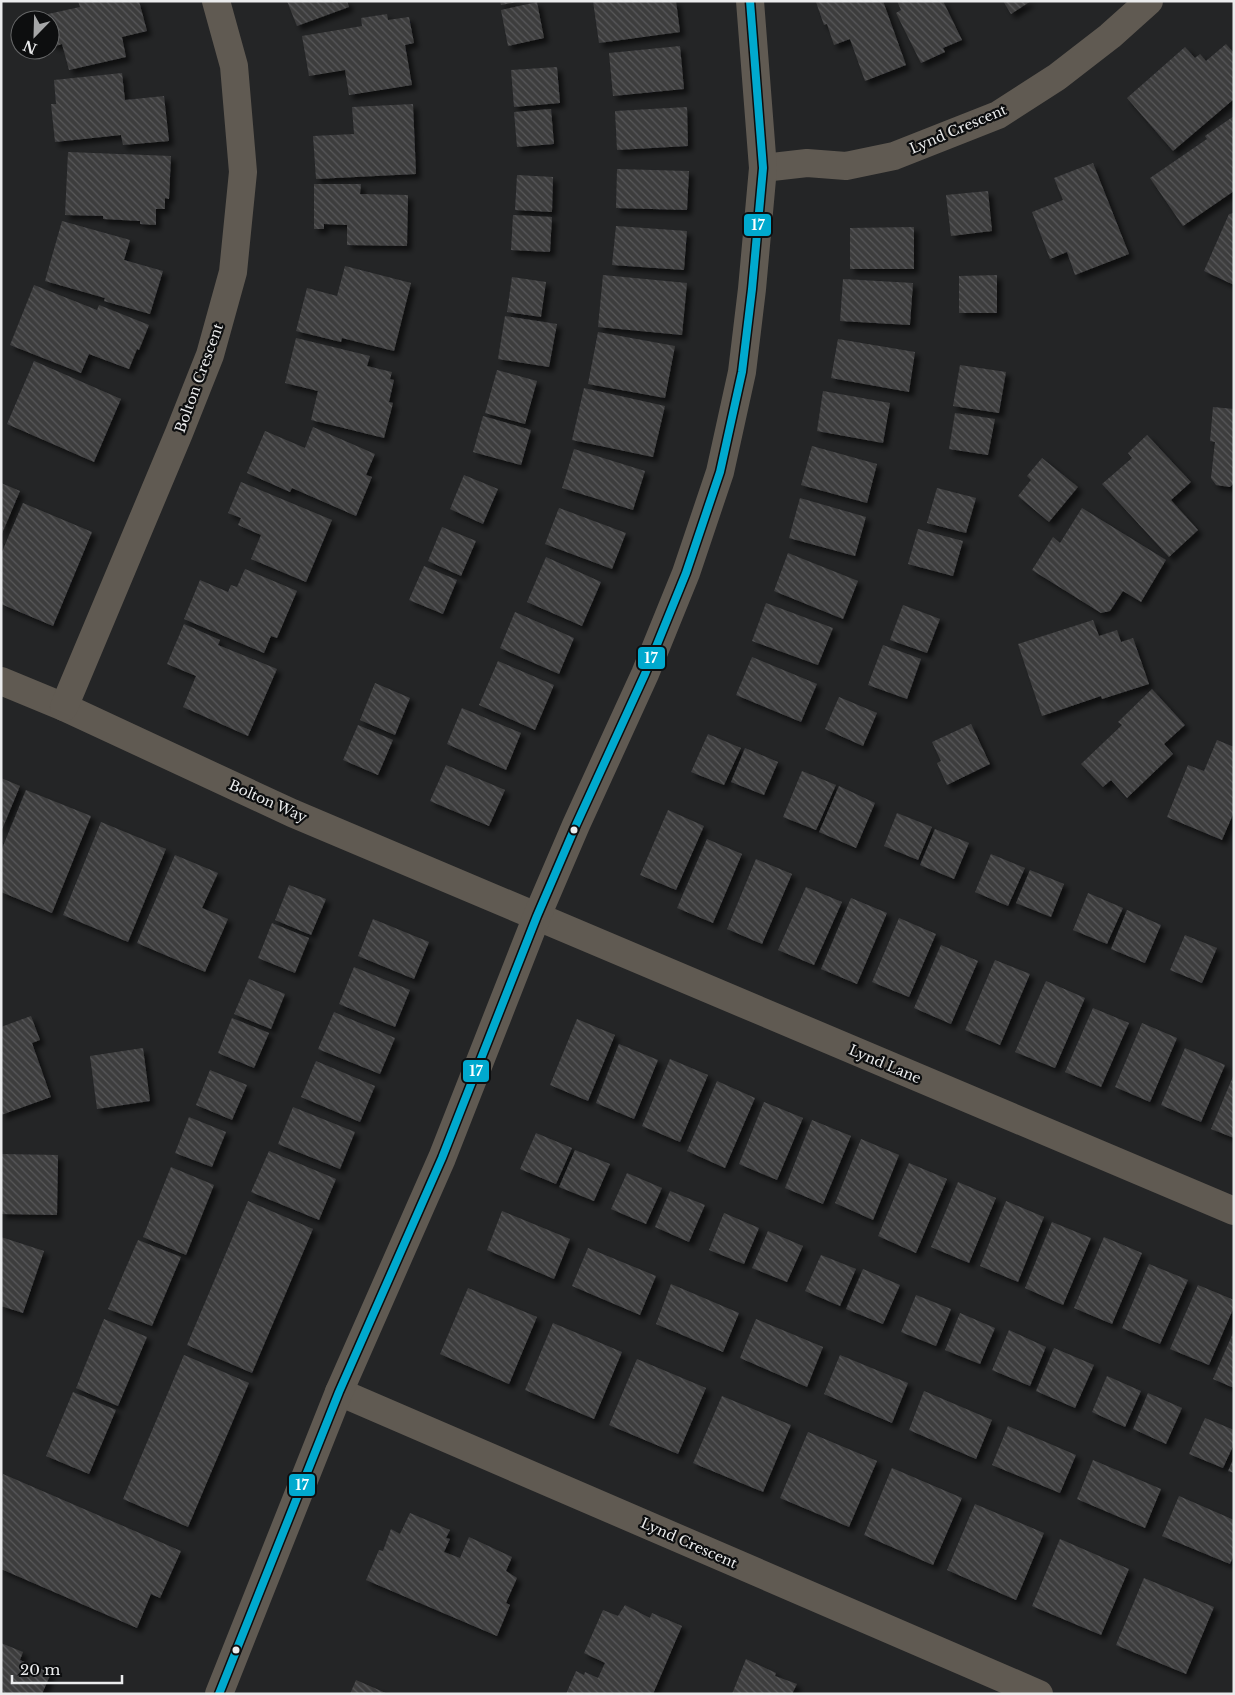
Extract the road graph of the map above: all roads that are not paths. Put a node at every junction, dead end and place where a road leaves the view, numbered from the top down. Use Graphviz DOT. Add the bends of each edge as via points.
graph roads {
  1 [pos="216,1"];
  2 [pos="750,1"];
  3 [pos="1149,1"];
  4 [pos="763,168"];
  5 [pos="1,681"];
  6 [pos="64,707"];
  7 [pos="537,916"];
  8 [pos="1234,1211"];
  9 [pos="339,1392"];
  10 [pos="219,1694"];
  11 [pos="1039,1694"];
  1 -- 6 [label="street, Bolton Crescent" via="234,66 243,172 233,272 210,356"];
  2 -- 4 [label="street"];
  3 -- 4 [label="street, Lynd Crescent" via="1057,77 998,114 894,156 846,166 807,163"];
  4 -- 7 [label="street" via="742,372 720,472 686,573 645,674"];
  5 -- 6 [label="street, Bolton Way"];
  6 -- 7 [label="street, Bolton Way" via="292,813"];
  7 -- 8 [label="street, Lynd Lane"];
  7 -- 9 [label="street" via="442,1158"];
  9 -- 10 [label="street"];
  9 -- 11 [label="street, Lynd Crescent"];
}
